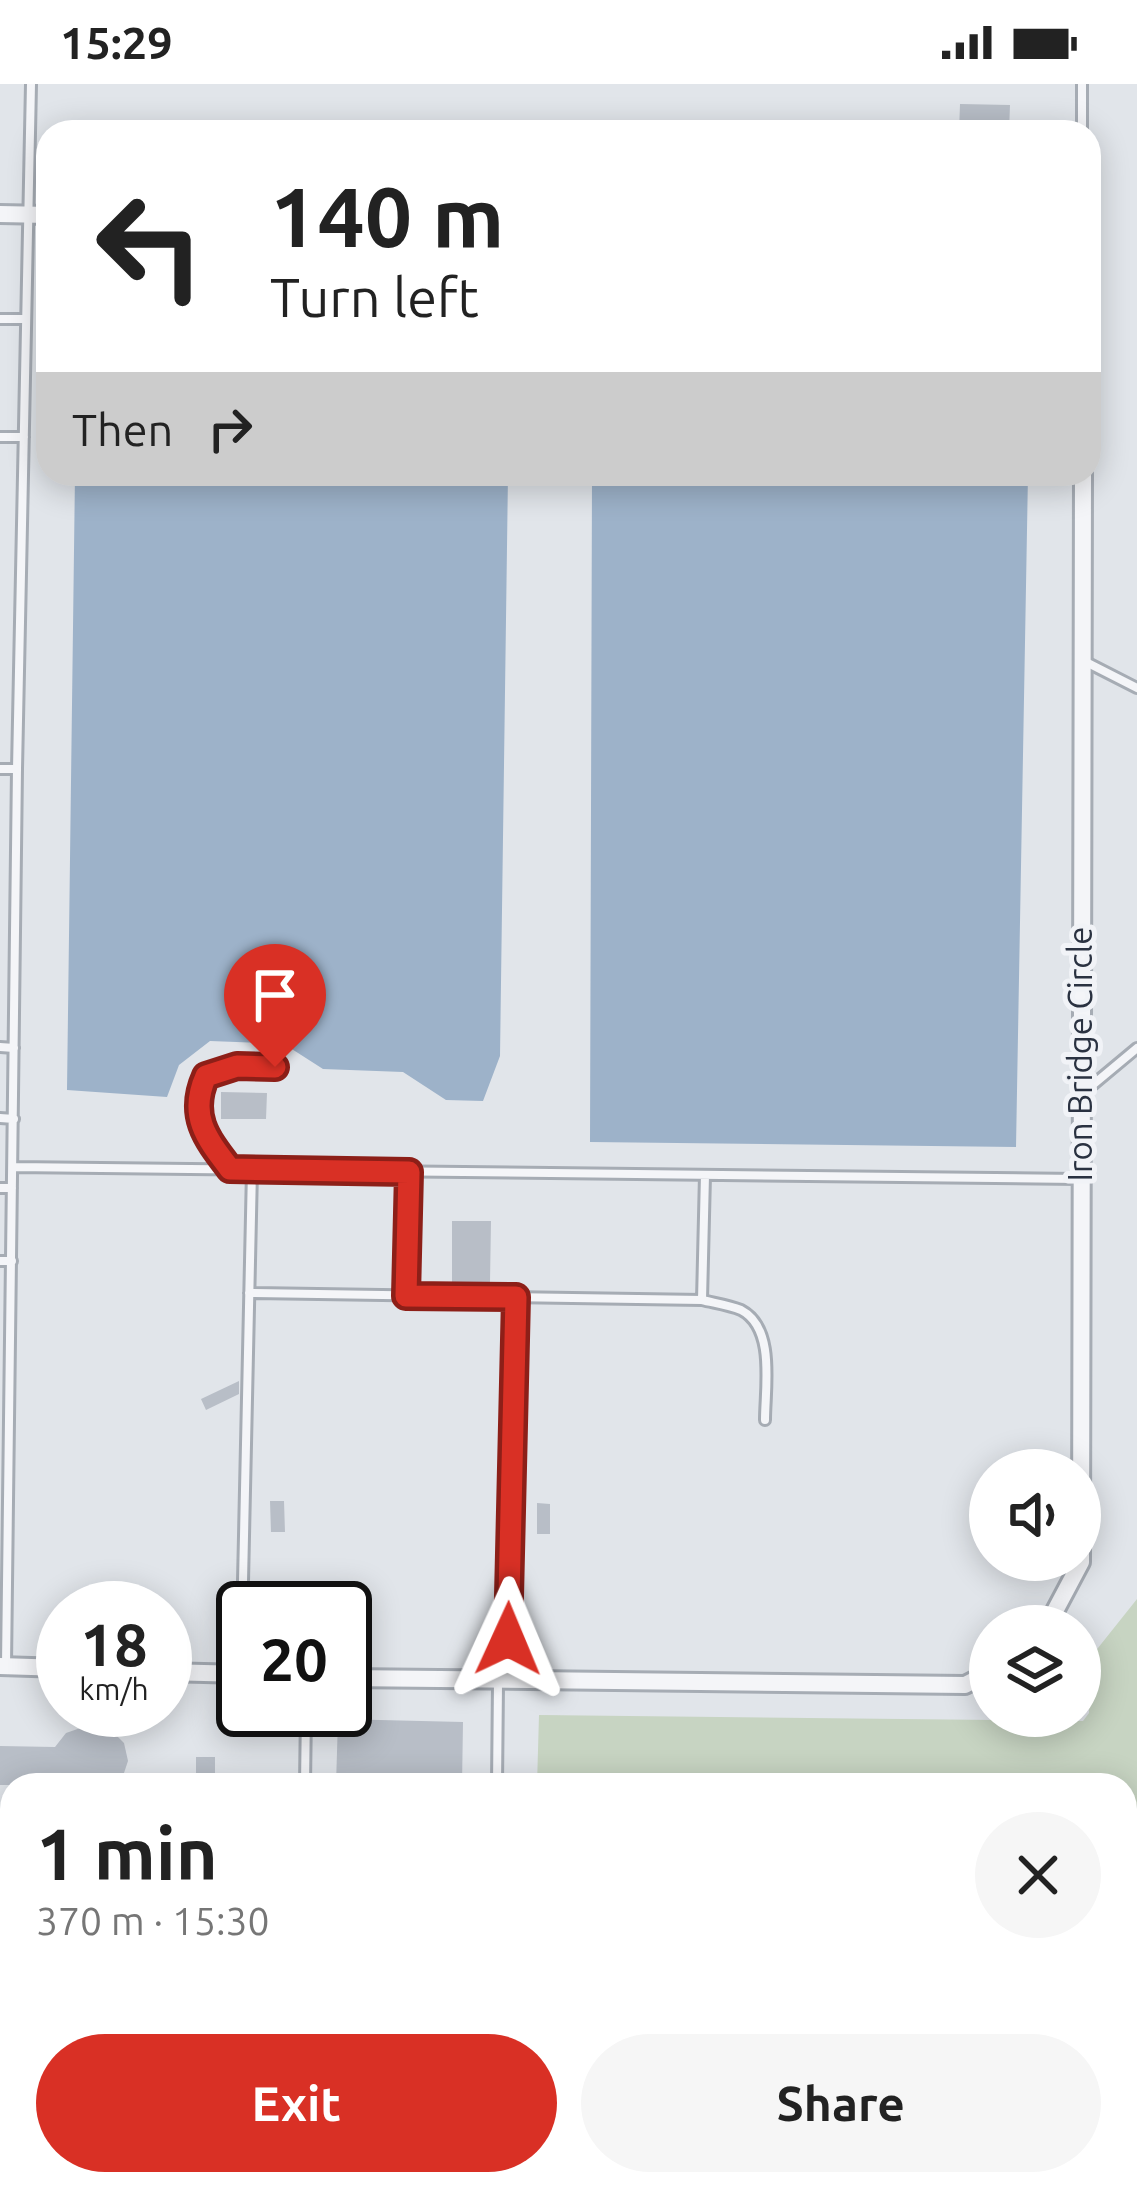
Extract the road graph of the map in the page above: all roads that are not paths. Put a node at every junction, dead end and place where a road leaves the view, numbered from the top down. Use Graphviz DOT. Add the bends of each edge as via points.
graph roads {
  1 [pos="31,84"];
  2 [pos="1082,84"];
  3 [pos="1082,120"];
  4 [pos="0,214"];
  5 [pos="28,215"];
  6 [pos="36,215"];
  7 [pos="0,319"];
  8 [pos="26,319"];
  9 [pos="0,437"];
  10 [pos="24,437"];
  11 [pos="1083,486"];
  12 [pos="1083,660"];
  13 [pos="1137,688"];
  14 [pos="0,769"];
  15 [pos="17,769"];
  16 [pos="0,1047"];
  17 [pos="14,1048"];
  18 [pos="1137,1048"];
  19 [pos="275,1067"];
  20 [pos="1079,1096"];
  21 [pos="0,1118"];
  22 [pos="14,1118"];
  23 [pos="13,1167"];
  24 [pos="230,1169"];
  25 [pos="252,1170"];
  26 [pos="409,1172"];
  27 [pos="705,1175"];
  28 [pos="1080,1179"];
  29 [pos="0,1188"];
  30 [pos="12,1188"];
  31 [pos="0,1261"];
  32 [pos="12,1261"];
  33 [pos="249,1293"];
  34 [pos="406,1296"];
  35 [pos="516,1297"];
  36 [pos="702,1300"];
  37 [pos="6,1371"];
  38 [pos="765,1420"];
  39 [pos="244,1581"];
  40 [pos="1058,1605"];
  41 [pos="3,1666"];
  42 [pos="36,1667"];
  43 [pos="372,1679"];
  44 [pos="503,1682"];
  45 [pos="969,1683"];
  46 [pos="306,1737"];
  47 [pos="305,1773"];
  48 [pos="498,1773"];
  1 -- 5 [label="lane"];
  2 -- 3 [label="lane"];
  4 -- 5 [label="street"];
  5 -- 6 [label="street"];
  5 -- 8 [label="lane"];
  7 -- 8 [label="lane"];
  8 -- 10 [label="lane"];
  9 -- 10 [label="lane"];
  10 -- 15 [label="lane"];
  11 -- 12 [label="street, Iron Bridge Circle"];
  12 -- 13 [label="lane"];
  12 -- 20 [label="street, Iron Bridge Circle"];
  14 -- 15 [label="lane"];
  15 -- 17 [label="lane"];
  16 -- 17 [label="lane"];
  17 -- 22 [label="lane"];
  18 -- 20 [label="lane"];
  19 -- 24 [label="lane" via="219,1070 200,1089 200,1126"];
  20 -- 28 [label="street, Iron Bridge Circle"];
  21 -- 22 [label="lane"];
  22 -- 23 [label="lane"];
  23 -- 24 [label="lane"];
  23 -- 30 [label="lane"];
  24 -- 25 [label="lane"];
  25 -- 26 [label="lane"];
  25 -- 33 [label="lane"];
  26 -- 27 [label="lane"];
  26 -- 34 [label="lane"];
  27 -- 28 [label="lane"];
  27 -- 36 [label="lane"];
  28 -- 40 [label="street, Iron Bridge Circle" via="1081,1562"];
  29 -- 30 [label="lane"];
  30 -- 32 [label="lane"];
  31 -- 32 [label="lane"];
  32 -- 37 [label="lane"];
  33 -- 34 [label="lane"];
  33 -- 39 [label="lane"];
  34 -- 35 [label="lane"];
  35 -- 36 [label="lane"];
  35 -- 44 [label="lane"];
  36 -- 38 [label="lane" via="742,1310 755,1322 765,1349"];
  37 -- 41 [label="lane"];
  41 -- 42 [label="street"];
  43 -- 44 [label="street"];
  44 -- 45 [label="street"];
  44 -- 48 [label="lane"];
  46 -- 47 [label="lane"];
}
